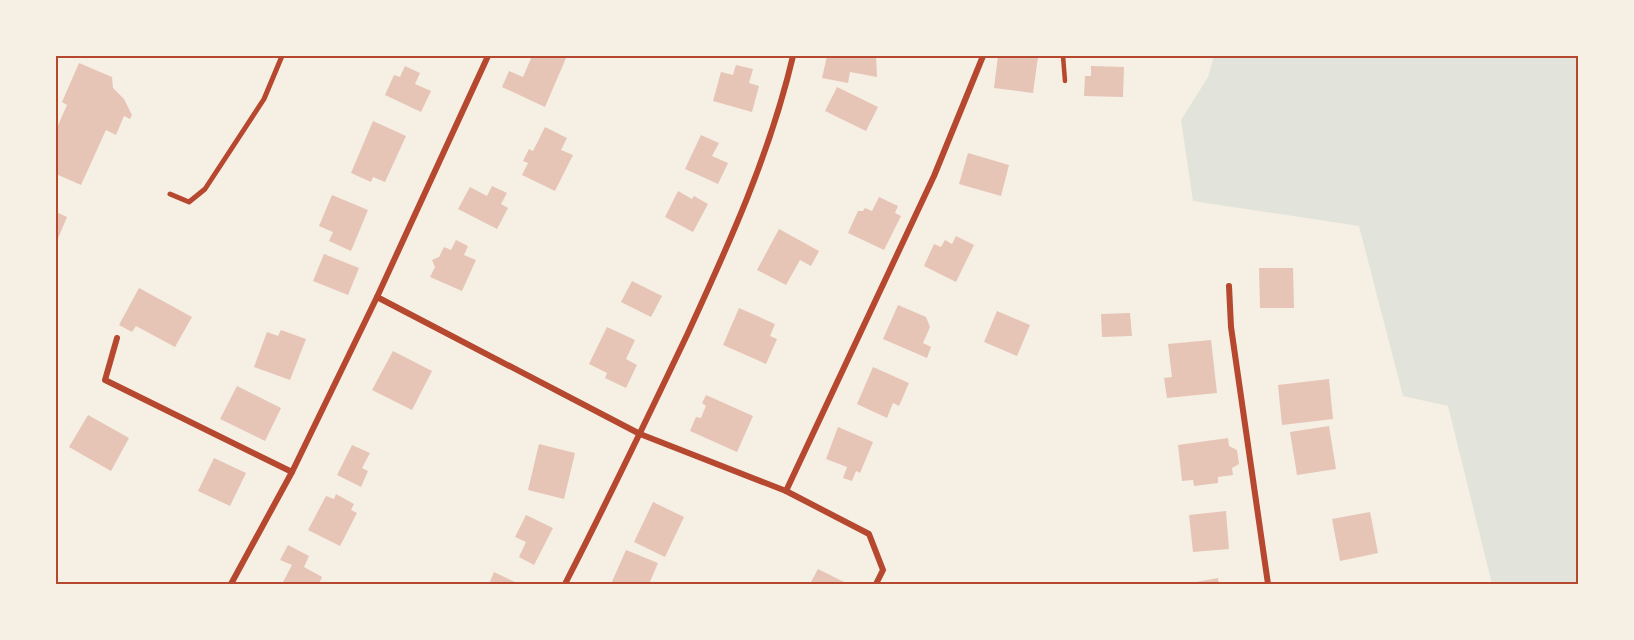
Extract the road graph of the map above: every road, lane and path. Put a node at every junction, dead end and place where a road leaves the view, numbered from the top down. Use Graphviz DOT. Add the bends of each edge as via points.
graph roads {
  1 [pos="282,56"];
  2 [pos="488,56"];
  3 [pos="793,56"];
  4 [pos="984,56"];
  5 [pos="1063,56"];
  6 [pos="1065,81"];
  7 [pos="170,194"];
  8 [pos="1229,286"];
  9 [pos="377,297"];
  10 [pos="117,339"];
  11 [pos="640,434"];
  12 [pos="292,472"];
  13 [pos="786,491"];
  14 [pos="231,585"];
  15 [pos="565,585"];
  16 [pos="876,585"];
  17 [pos="1268,585"];
  1 -- 7 [label="street" via="264,99 205,189 189,202"];
  2 -- 9 [label="street"];
  3 -- 11 [label="street" via="768,145 729,244"];
  4 -- 13 [label="street" via="934,176"];
  5 -- 6 [label="lane"];
  8 -- 17 [label="street" via="1231,327"];
  9 -- 11 [label="street"];
  9 -- 12 [label="street"];
  10 -- 12 [label="street" via="105,380"];
  11 -- 13 [label="street"];
  11 -- 15 [label="street"];
  12 -- 14 [label="street"];
  13 -- 16 [label="street" via="869,534 883,570"];
}
